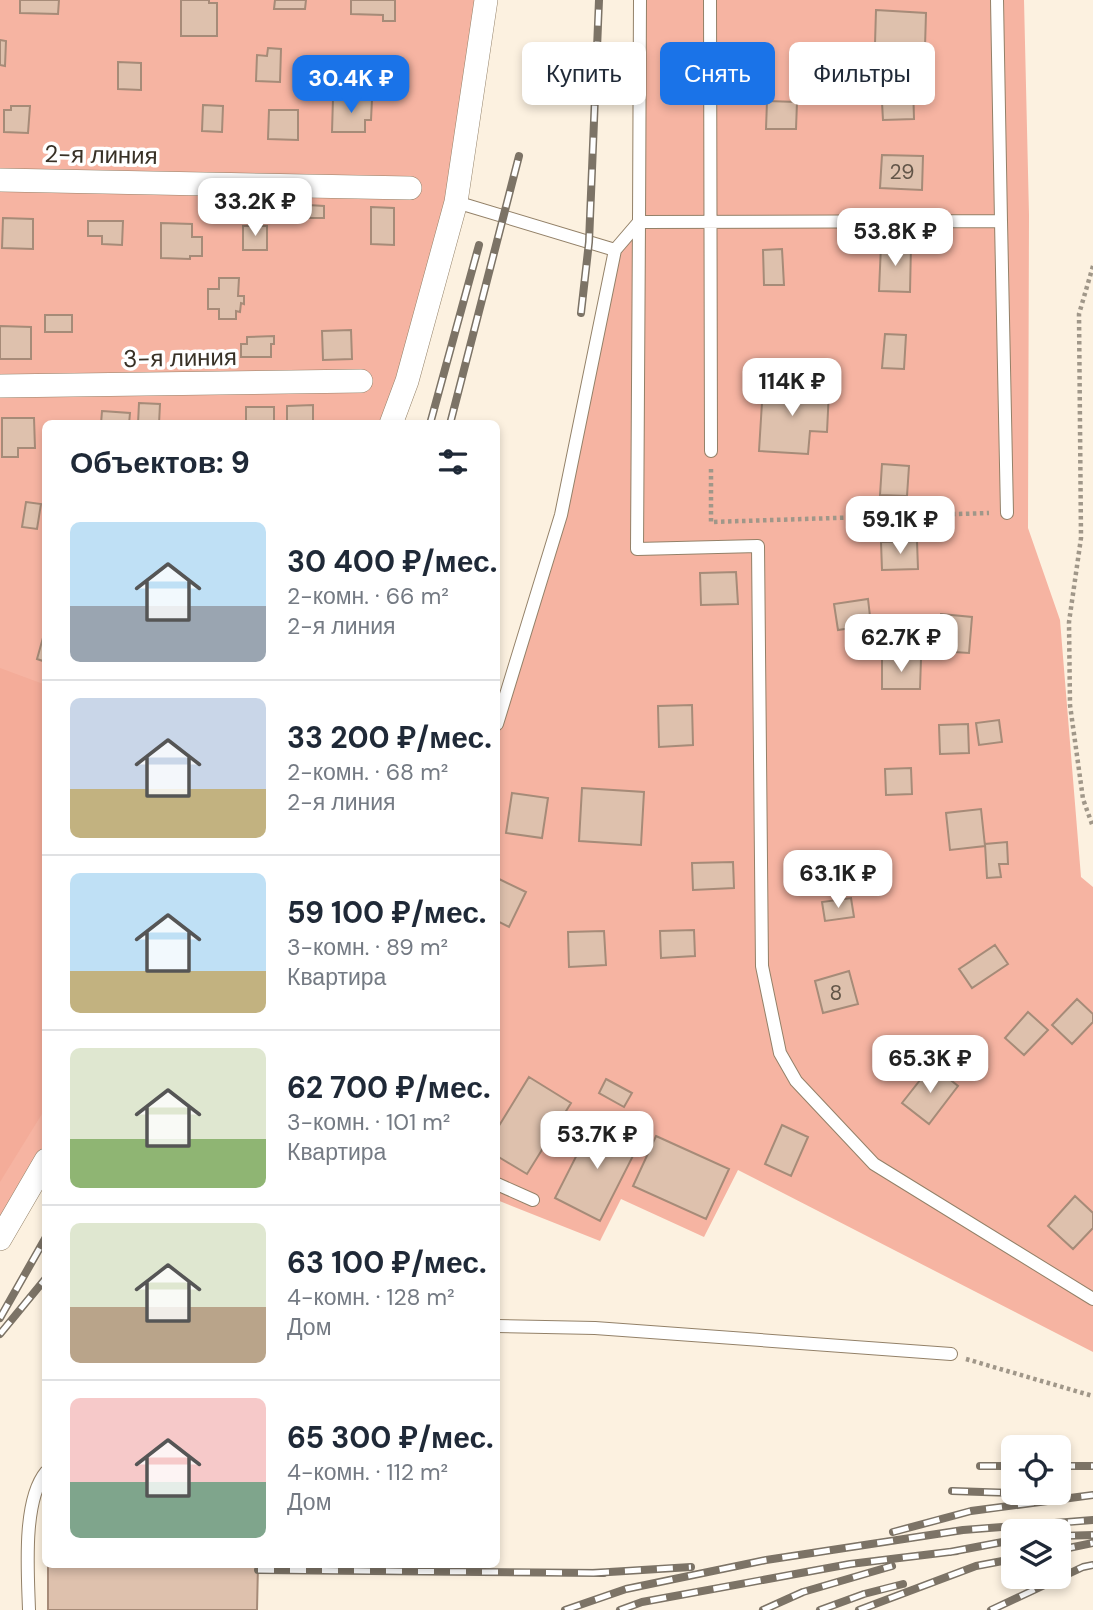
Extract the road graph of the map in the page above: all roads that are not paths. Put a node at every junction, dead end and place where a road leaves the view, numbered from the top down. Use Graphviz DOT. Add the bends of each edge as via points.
graph roads {
  1 [pos="486,0"];
  2 [pos="640,0"];
  3 [pos="710,0"];
  4 [pos="997,0"];
  5 [pos="0,180"];
  6 [pos="410,188"];
  7 [pos="456,202"];
  8 [pos="1001,221"];
  9 [pos="639,222"];
  10 [pos="711,222"];
  11 [pos="615,250"];
  12 [pos="361,381"];
  13 [pos="0,386"];
  14 [pos="392,420"];
  15 [pos="711,451"];
  16 [pos="1007,513"];
  17 [pos="500,714"];
  18 [pos="42,1167"];
  19 [pos="500,1185"];
  20 [pos="533,1200"];
  21 [pos="0,1239"];
  22 [pos="1093,1299"];
  23 [pos="500,1326"];
  24 [pos="951,1354"];
  25 [pos="42,1477"];
  26 [pos="29,1610"];
  1 -- 7 [label="street"];
  2 -- 9 [label="lane"];
  3 -- 10 [label="lane"];
  4 -- 8 [label="lane"];
  5 -- 6 [label="street, 2-я линия"];
  7 -- 11 [label="lane"];
  7 -- 14 [label="street"];
  8 -- 10 [label="lane"];
  8 -- 16 [label="lane"];
  9 -- 10 [label="lane"];
  9 -- 11 [label="lane"];
  9 -- 22 [label="lane" via="636,549 758,546 762,966 780,1053 796,1081 874,1164"];
  10 -- 15 [label="lane"];
  11 -- 17 [label="lane" via="561,515"];
  12 -- 13 [label="street, 3-я линия"];
  18 -- 21 [label="street"];
  19 -- 20 [label="lane"];
  23 -- 24 [label="lane" via="595,1328"];
  25 -- 26 [label="lane" via="27,1531"];
}
